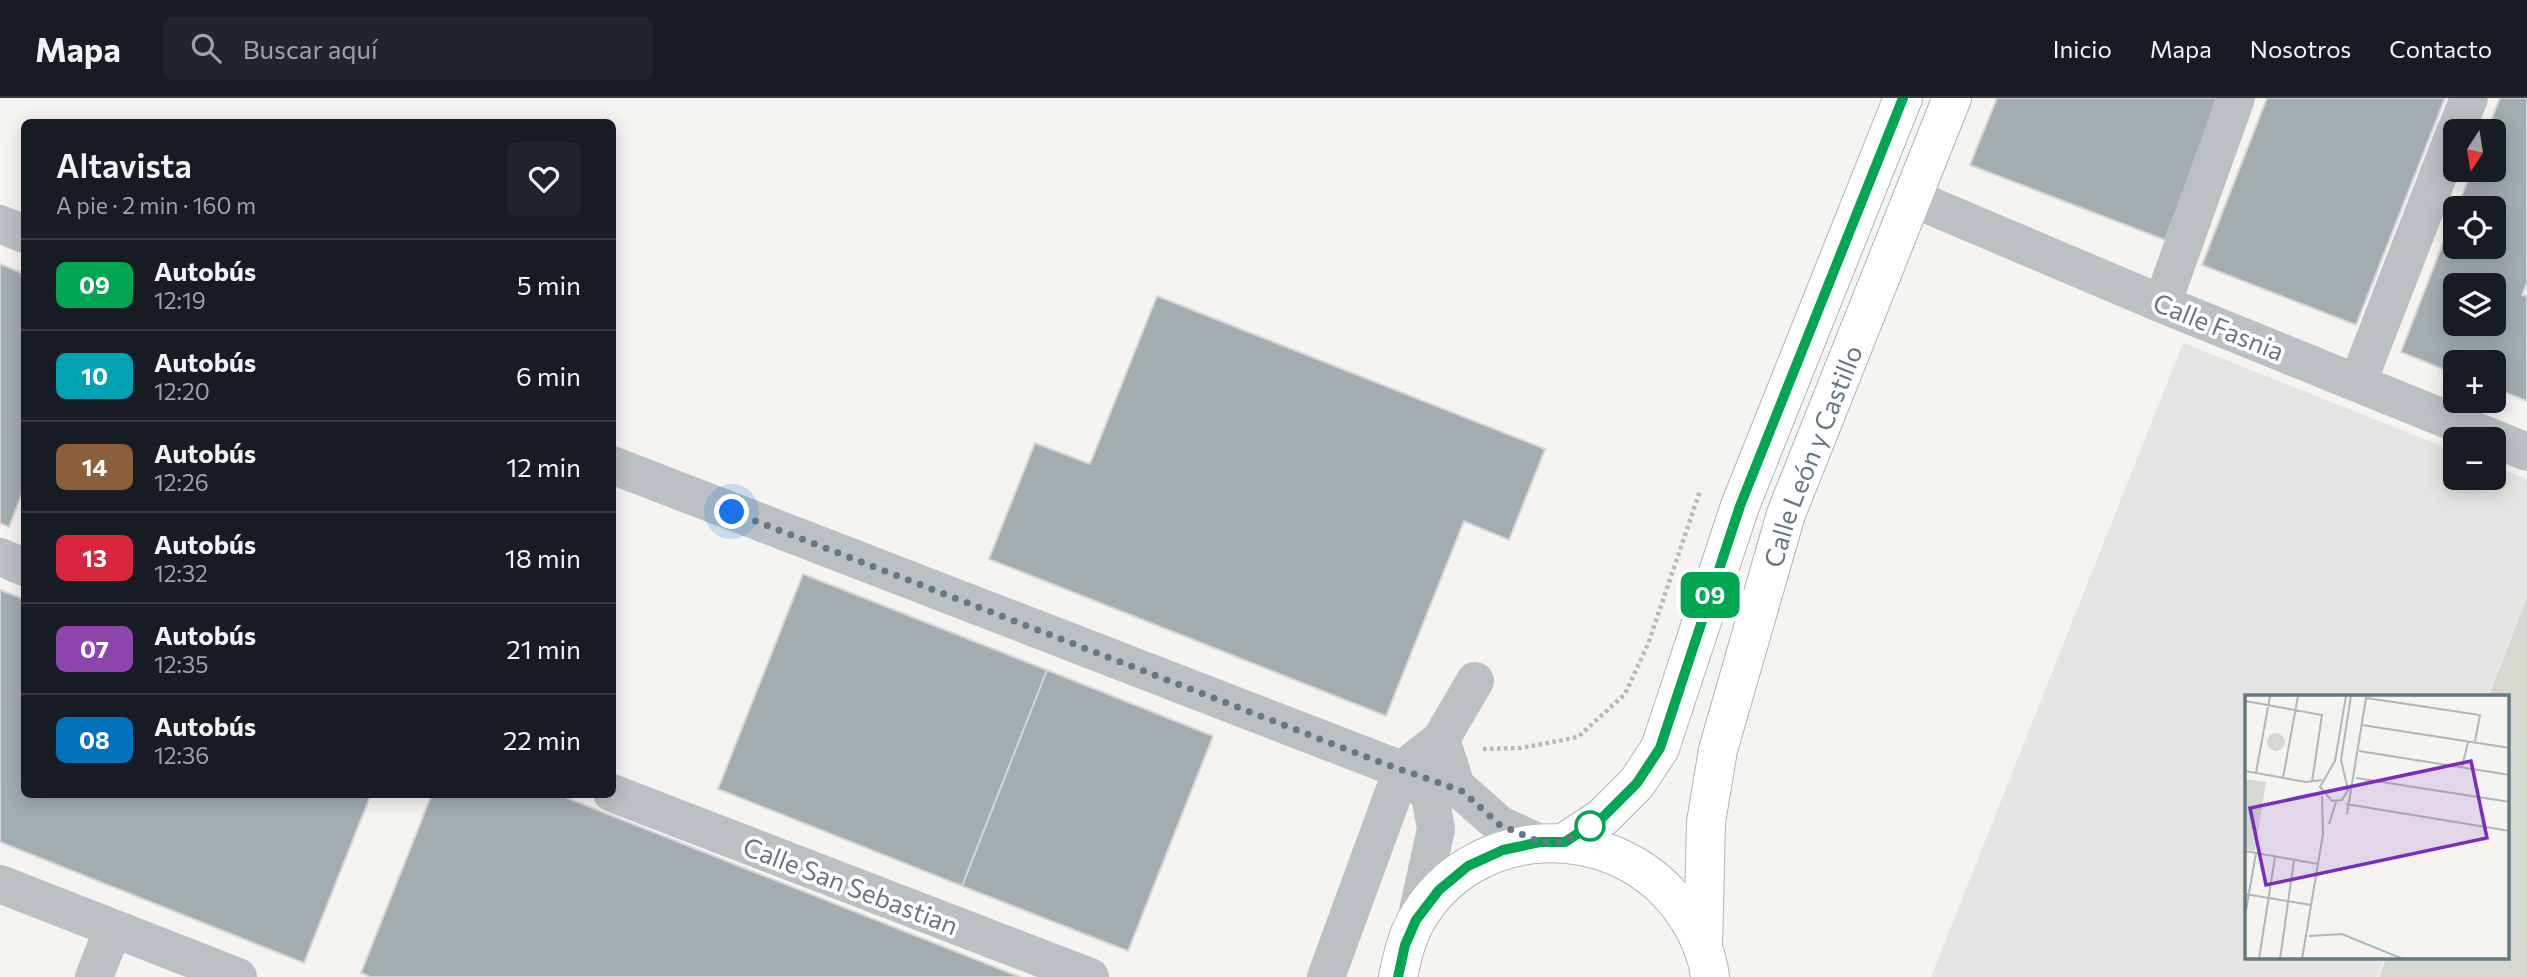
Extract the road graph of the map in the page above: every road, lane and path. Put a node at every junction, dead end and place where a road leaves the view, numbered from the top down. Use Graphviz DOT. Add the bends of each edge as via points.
graph roads {
  1 [pos="1903,98"];
  2 [pos="1952,98"];
  3 [pos="2236,98"];
  4 [pos="2469,98"];
  5 [pos="2461,119"];
  6 [pos="2443,165"];
  7 [pos="1912,198"];
  8 [pos="0,225"];
  9 [pos="21,233"];
  10 [pos="2162,304"];
  11 [pos="2358,382"];
  12 [pos="2527,452"];
  13 [pos="616,467"];
  14 [pos="1705,482"];
  15 [pos="0,557"];
  16 [pos="21,566"];
  17 [pos="1475,681"];
  18 [pos="1441,739"];
  19 [pos="1402,770"];
  20 [pos="1462,791"];
  21 [pos="616,795"];
  22 [pos="1552,842"];
  23 [pos="0,884"];
  24 [pos="113,929"];
  25 [pos="1407,947"];
  26 [pos="1706,963"];
  27 [pos="94,977"];
  28 [pos="238,977"];
  29 [pos="1090,977"];
  30 [pos="1326,977"];
  31 [pos="1378,977"];
  1 -- 22 [label="main road, Calle León y Castillo" via="1740,506 1660,748 1637,783 1603,817"];
  2 -- 7 [label="main road, Calle León y Castillo"];
  3 -- 10 [label="street"];
  4 -- 5 [label="street"];
  6 -- 11 [label="street"];
  7 -- 10 [label="street, Calle Fasnia"];
  7 -- 26 [label="main road, Calle León y Castillo" via="1786,514 1718,750 1706,821"];
  8 -- 9 [label="street"];
  10 -- 11 [label="street, Calle Fasnia"];
  11 -- 12 [label="street, Calle Fasnia"];
  13 -- 19 [label="street"];
  14 -- 18 [label="path" via="1648,644 1625,694 1578,737 1521,748 1485,749"];
  15 -- 16 [label="street"];
  17 -- 18 [label="street"];
  18 -- 19 [label="street"];
  18 -- 20 [label="street" via="1456,786"];
  19 -- 20 [label="street"];
  19 -- 25 [label="street" via="1430,795 1436,829"];
  19 -- 30 [label="street"];
  20 -- 22 [label="street" via="1500,825"];
  21 -- 29 [label="street, Calle San Sebastian"];
  22 -- 25 [label="main road" via="1503,850 1468,866 1439,890"];
  22 -- 26 [label="main road" via="1591,847 1641,869 1667,890 1689,918"];
  23 -- 24 [label="street"];
  24 -- 27 [label="street"];
  24 -- 28 [label="street"];
  25 -- 31 [label="street"];
}
